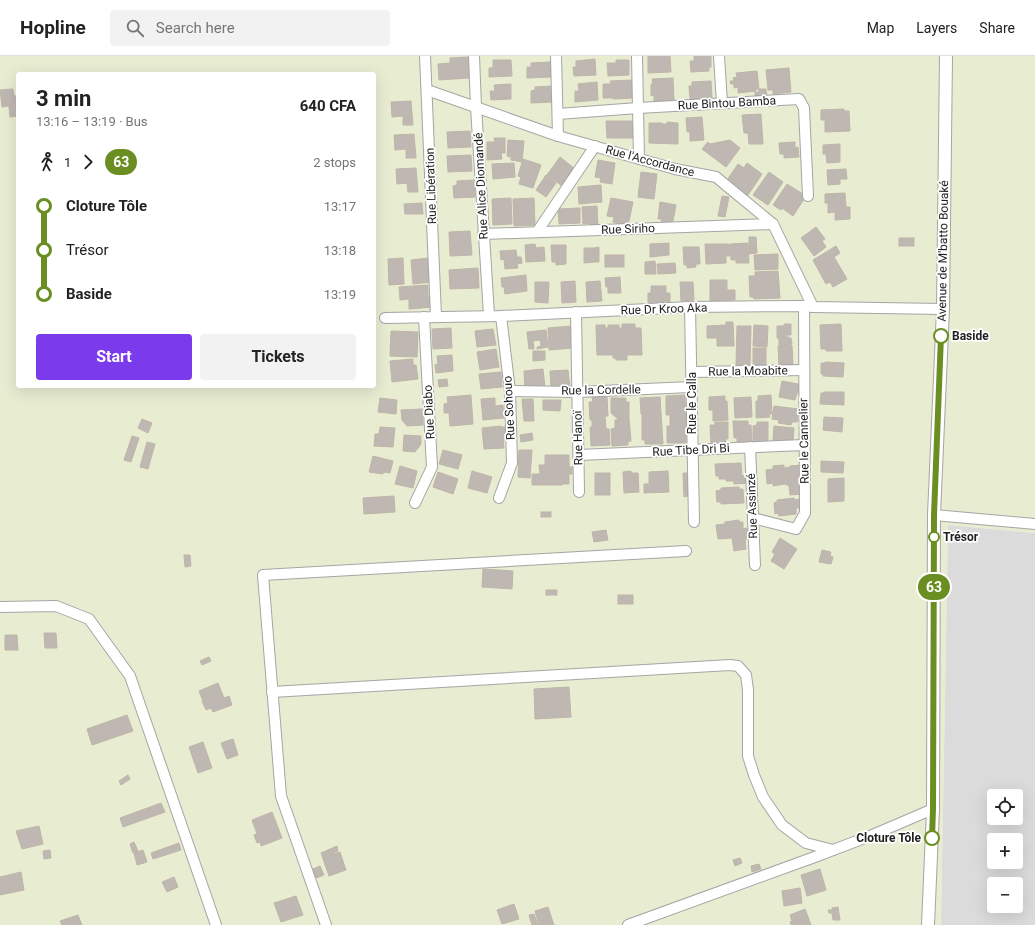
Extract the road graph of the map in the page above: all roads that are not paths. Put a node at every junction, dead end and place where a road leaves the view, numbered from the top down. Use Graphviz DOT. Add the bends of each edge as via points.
graph roads {
  1 [pos="426,56"];
  2 [pos="474,56"];
  3 [pos="556,56"];
  4 [pos="637,56"];
  5 [pos="719,56"];
  6 [pos="946,56"];
  7 [pos="427,90"];
  8 [pos="722,103"];
  9 [pos="476,107"];
  10 [pos="638,108"];
  11 [pos="558,114"];
  12 [pos="558,136"];
  13 [pos="595,146"];
  14 [pos="639,159"];
  15 [pos="808,196"];
  16 [pos="773,224"];
  17 [pos="537,232"];
  18 [pos="483,234"];
  19 [pos="808,306"];
  20 [pos="690,307"];
  21 [pos="943,309"];
  22 [pos="576,312"];
  23 [pos="489,315"];
  24 [pos="436,316"];
  25 [pos="500,316"];
  26 [pos="424,317"];
  27 [pos="385,318"];
  28 [pos="804,370"];
  29 [pos="692,372"];
  30 [pos="692,387"];
  31 [pos="510,391"];
  32 [pos="578,392"];
  33 [pos="804,445"];
  34 [pos="750,447"];
  35 [pos="692,450"];
  36 [pos="578,455"];
  37 [pos="579,492"];
  38 [pos="499,498"];
  39 [pos="415,503"];
  40 [pos="934,515"];
  41 [pos="753,518"];
  42 [pos="694,522"];
  43 [pos="1035,524"];
  44 [pos="686,551"];
  45 [pos="755,565"];
  46 [pos="0,607"];
  47 [pos="272,692"];
  48 [pos="933,809"];
  49 [pos="833,850"];
  50 [pos="216,925"];
  51 [pos="326,925"];
  52 [pos="628,925"];
  53 [pos="928,925"];
  1 -- 7 [label="street, Rue Libération"];
  2 -- 9 [label="street, Rue Alice Diomandé"];
  3 -- 11 [label="street"];
  4 -- 10 [label="street"];
  5 -- 8 [label="street"];
  6 -- 21 [label="street, Avenue de M'batto Bouaké"];
  7 -- 9 [label="street, Rue l'Accordance"];
  7 -- 24 [label="street, Rue Libération"];
  8 -- 10 [label="street, Rue Bintou Bamba"];
  8 -- 15 [label="street, Rue Bintou Bamba" via="799,99 804,108"];
  9 -- 12 [label="street, Rue l'Accordance"];
  9 -- 18 [label="street, Rue Alice Diomandé"];
  10 -- 11 [label="street, Rue Bintou Bamba"];
  10 -- 14 [label="street"];
  11 -- 12 [label="street"];
  12 -- 13 [label="street, Rue l'Accordance"];
  13 -- 14 [label="street, Rue l'Accordance"];
  13 -- 17 [label="street"];
  14 -- 16 [label="street, Rue l'Accordance" via="716,177"];
  16 -- 17 [label="street, Rue Siriho"];
  16 -- 19 [label="street, Rue l'Accordance"];
  17 -- 18 [label="street, Rue Siriho"];
  18 -- 23 [label="street, Rue Alice Diomandé"];
  19 -- 20 [label="street, Rue Dr Kroo Aka"];
  19 -- 21 [label="street, Rue Dr Kroo Aka"];
  19 -- 28 [label="street, Rue le Cannelier"];
  20 -- 22 [label="street, Rue Dr Kroo Aka"];
  20 -- 29 [label="street, Rue le Calla"];
  21 -- 40 [label="street, Avenue de M'batto Bouaké"];
  22 -- 25 [label="street, Rue Dr Kroo Aka"];
  22 -- 32 [label="street, Rue Hanoï"];
  23 -- 24 [label="street, Rue Dr Kroo Aka"];
  23 -- 25 [label="street, Rue Dr Kroo Aka"];
  24 -- 26 [label="street, Rue Dr Kroo Aka"];
  25 -- 31 [label="street, Rue Sohouo"];
  26 -- 27 [label="street, Rue Dr Kroo Aka"];
  26 -- 39 [label="street, Rue Diabo" via="432,467"];
  28 -- 29 [label="street, Rue la Moabite"];
  28 -- 33 [label="street, Rue le Cannelier"];
  29 -- 30 [label="street, Rue le Calla"];
  30 -- 32 [label="street, Rue la Cordelle"];
  30 -- 35 [label="street, Rue le Calla"];
  31 -- 32 [label="street, Rue la Cordelle"];
  31 -- 38 [label="street, Rue Sohouo" via="512,463"];
  32 -- 36 [label="street, Rue Hanoï"];
  33 -- 34 [label="street, Rue Tibe Dri Bi"];
  33 -- 41 [label="street, Rue le Cannelier" via="805,513 796,529"];
  34 -- 35 [label="street, Rue Tibe Dri Bi"];
  34 -- 41 [label="street, Rue Assinzé"];
  35 -- 36 [label="street, Rue Tibe Dri Bi"];
  35 -- 42 [label="street, Rue le Calla"];
  36 -- 37 [label="street, Rue Hanoï"];
  40 -- 43 [label="street"];
  40 -- 48 [label="street, Avenue de M'batto Bouaké"];
  41 -- 45 [label="street, Rue Assinzé"];
  44 -- 47 [label="street" via="263,575"];
  46 -- 50 [label="street" via="56,606 89,619 130,676"];
  47 -- 49 [label="street" via="738,666 746,675 748,690 748,756 763,797 788,830 806,843"];
  47 -- 51 [label="street" via="281,796"];
  48 -- 49 [label="street"];
  48 -- 53 [label="street, Avenue de M'batto Bouaké"];
  49 -- 52 [label="street"];
}
